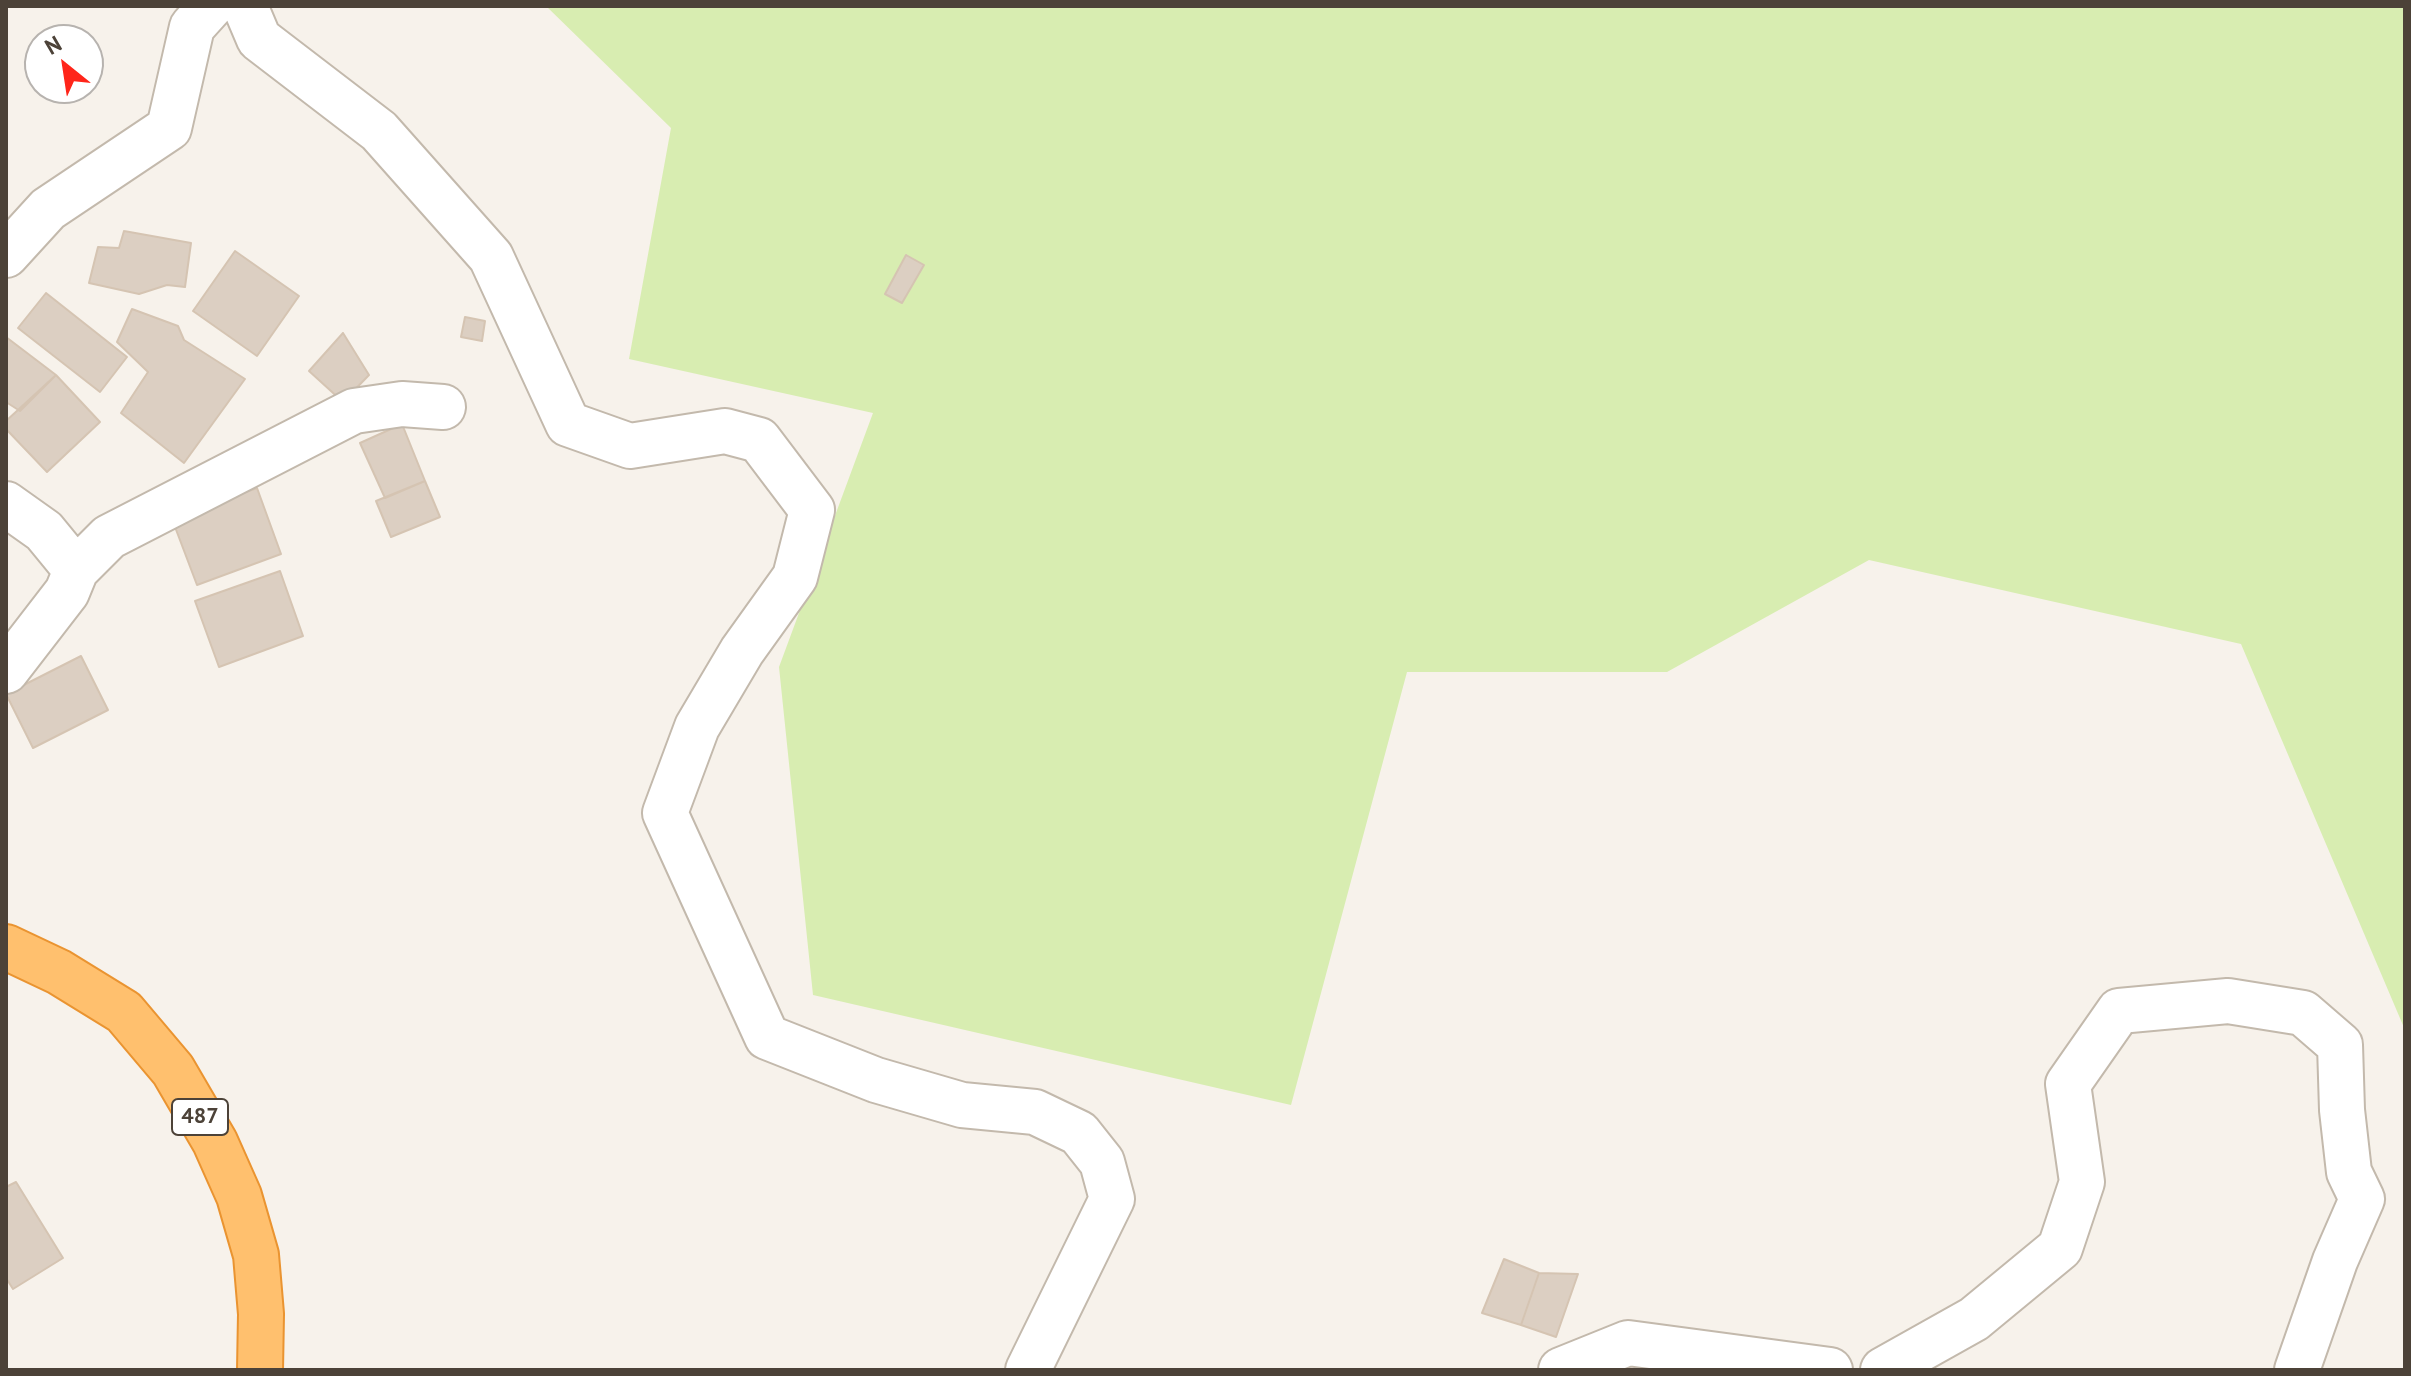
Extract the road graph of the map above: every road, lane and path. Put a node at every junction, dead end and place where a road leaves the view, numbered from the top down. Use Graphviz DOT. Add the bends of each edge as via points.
graph roads {
  1 [pos="211,6"];
  2 [pos="245,6"];
  3 [pos="6,255"];
  4 [pos="443,407"];
  5 [pos="6,504"];
  6 [pos="76,570"];
  7 [pos="6,671"];
  8 [pos="6,947"];
  9 [pos="260,1370"];
  10 [pos="1028,1370"];
  11 [pos="1561,1370"];
  12 [pos="1830,1370"];
  13 [pos="1883,1370"];
  14 [pos="2297,1370"];
  1 -- 3 [label="street" via="192,27 169,128 48,209"];
  2 -- 10 [label="street" via="259,39 379,131 491,257 568,424 630,446 725,431 759,440 812,510 795,577 697,727 665,813 767,1037 876,1080 962,1105 1035,1112 1079,1133 1102,1162 1112,1199"];
  4 -- 6 [label="street" via="402,404 354,411 109,537"];
  5 -- 6 [label="street" via="44,531"];
  6 -- 7 [label="street" via="67,592"];
  8 -- 9 [label="highway, 487" via="124,1012 173,1070 239,1196 256,1255"];
  11 -- 12 [label="street" via="1628,1343"];
  13 -- 14 [label="street" via="1974,1319 2060,1248 2082,1182 2068,1084 2119,1011 2228,1001 2303,1013 2340,1045 2349,1172 2362,1199"];
}
